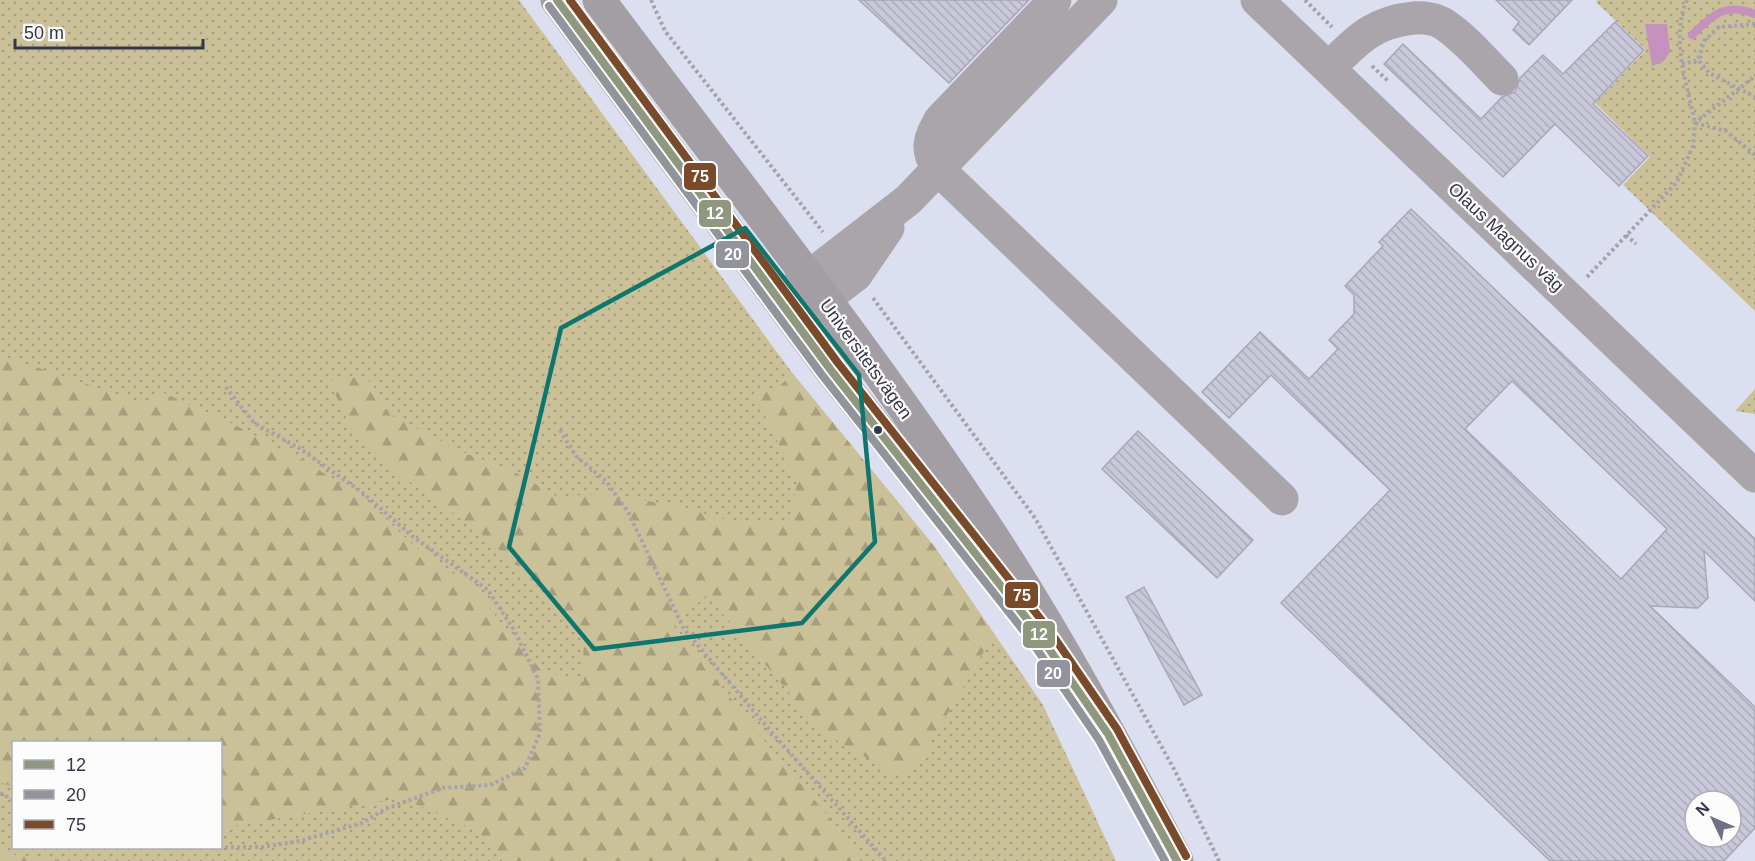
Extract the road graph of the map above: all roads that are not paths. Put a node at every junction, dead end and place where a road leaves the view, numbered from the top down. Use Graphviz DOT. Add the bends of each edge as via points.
graph roads {
  1 [pos="558,0"];
  2 [pos="599,0"];
  3 [pos="1054,0"];
  4 [pos="1101,0"];
  5 [pos="1257,0"];
  6 [pos="1329,68"];
  7 [pos="1502,79"];
  8 [pos="938,169"];
  9 [pos="815,289"];
  10 [pos="787,311"];
  11 [pos="1755,476"];
  12 [pos="1282,500"];
  13 [pos="1108,734"];
  14 [pos="1177,861"];
  1 -- 10 [label="main road, Universitetsvägen"];
  2 -- 9 [label="main road, Universitetsvägen"];
  3 -- 8 [label="street" via="940,120 931,136 930,148 930,157"];
  4 -- 8 [label="street"];
  5 -- 6 [label="street, Olaus Magnus väg"];
  6 -- 7 [label="street" via="1364,34 1378,26 1421,18 1444,23"];
  6 -- 11 [label="street, Olaus Magnus väg"];
  8 -- 9 [label="street" via="908,200 856,274"];
  8 -- 12 [label="street"];
  9 -- 10 [label="street"];
  9 -- 13 [label="main road, Universitetsvägen" via="995,540"];
  10 -- 13 [label="main road, Universitetsvägen" via="999,582"];
  13 -- 14 [label="main road, Universitetsvägen"];
}
